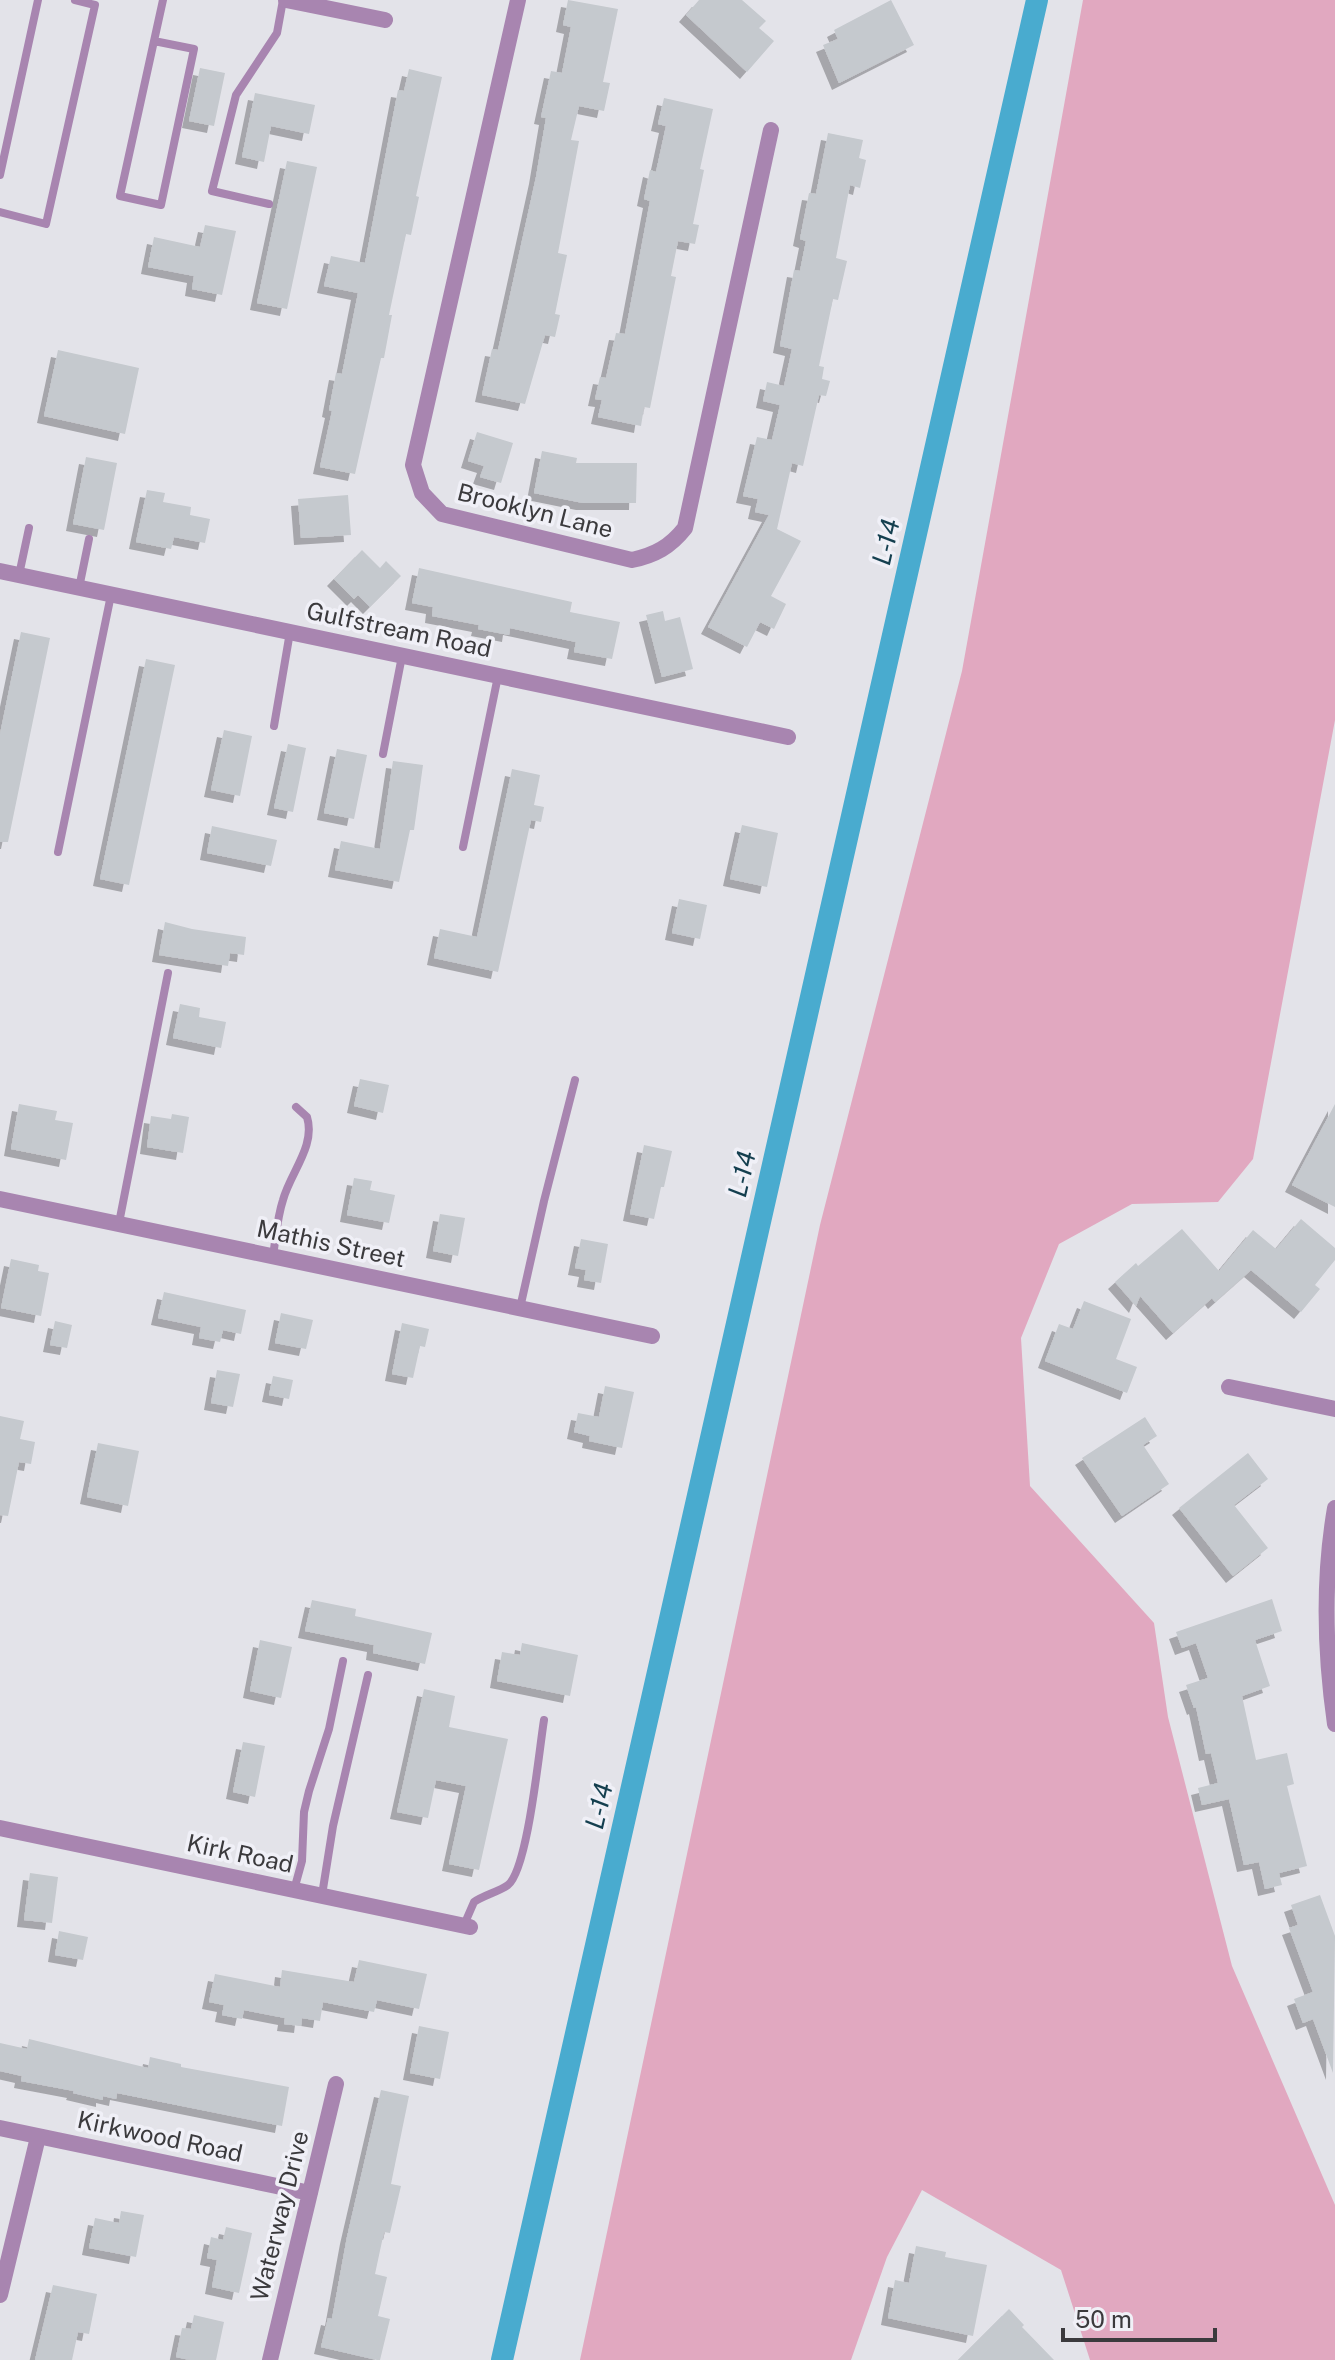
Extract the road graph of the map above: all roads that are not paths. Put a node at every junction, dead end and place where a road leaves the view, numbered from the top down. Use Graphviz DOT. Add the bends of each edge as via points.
graph roads {
  1 [pos="38,0"];
  2 [pos="75,0"];
  3 [pos="163,0"];
  4 [pos="285,0"];
  5 [pos="518,0"];
  6 [pos="332,5"];
  7 [pos="385,20"];
  8 [pos="154,41"];
  9 [pos="771,130"];
  10 [pos="0,175"];
  11 [pos="269,204"];
  12 [pos="0,212"];
  13 [pos="29,528"];
  14 [pos="89,539"];
  15 [pos="0,571"];
  16 [pos="19,575"];
  17 [pos="79,588"];
  18 [pos="111,594"];
  19 [pos="290,632"];
  20 [pos="402,656"];
  21 [pos="498,676"];
  22 [pos="274,726"];
  23 [pos="788,737"];
  24 [pos="383,754"];
  25 [pos="463,847"];
  26 [pos="58,852"];
  27 [pos="168,973"];
  28 [pos="575,1080"];
  29 [pos="296,1107"];
  30 [pos="0,1199"];
  31 [pos="119,1224"];
  32 [pos="273,1257"];
  33 [pos="520,1309"];
  34 [pos="652,1336"];
  35 [pos="1229,1387"];
  36 [pos="1335,1409"];
  37 [pos="1335,1508"];
  38 [pos="343,1661"];
  39 [pos="368,1675"];
  40 [pos="544,1720"];
  41 [pos="1335,1724"];
  42 [pos="0,1828"];
  43 [pos="294,1890"];
  44 [pos="322,1895"];
  45 [pos="467,1926"];
  46 [pos="336,2084"];
  47 [pos="0,2128"];
  48 [pos="38,2137"];
  49 [pos="310,2193"];
  50 [pos="0,2295"];
  51 [pos="270,2360"];
  1 -- 10 [label="lane"];
  2 -- 12 [label="lane" via="95,5 46,224"];
  3 -- 8 [label="lane"];
  4 -- 6 [label="street"];
  4 -- 11 [label="lane" via="277,33 236,95 212,191"];
  5 -- 9 [label="street, Brooklyn Lane" via="413,465 422,493 442,514 632,560 662,551 675,540 685,528"];
  6 -- 7 [label="street"];
  8 -- 8 [label="lane" via="120,196 161,205 194,49"];
  13 -- 16 [label="lane"];
  14 -- 17 [label="lane"];
  15 -- 16 [label="street, Gulfstream Road"];
  16 -- 17 [label="street, Gulfstream Road"];
  17 -- 18 [label="street, Gulfstream Road"];
  18 -- 19 [label="street, Gulfstream Road"];
  18 -- 26 [label="lane"];
  19 -- 20 [label="street, Gulfstream Road"];
  19 -- 22 [label="lane"];
  20 -- 21 [label="street, Gulfstream Road"];
  20 -- 24 [label="lane"];
  21 -- 23 [label="street, Gulfstream Road"];
  21 -- 25 [label="lane"];
  27 -- 31 [label="lane"];
  28 -- 33 [label="lane"];
  29 -- 32 [label="lane" via="307,1117 308,1133 284,1196"];
  30 -- 31 [label="street, Mathis Street"];
  31 -- 32 [label="street, Mathis Street"];
  32 -- 33 [label="street, Mathis Street"];
  33 -- 34 [label="street, Mathis Street"];
  35 -- 36 [label="street"];
  37 -- 41 [label="street" via="1327,1639"];
  38 -- 43 [label="lane" via="304,1812 302,1861"];
  39 -- 44 [label="lane"];
  40 -- 45 [label="lane" via="516,1874 509,1884 474,1902"];
  42 -- 43 [label="street, Kirk Road"];
  43 -- 44 [label="street, Kirk Road"];
  44 -- 45 [label="street, Kirk Road"];
  46 -- 49 [label="street, Waterway Drive"];
  47 -- 48 [label="street, Kirkwood Road"];
  48 -- 49 [label="street, Kirkwood Road"];
  48 -- 50 [label="street"];
  49 -- 51 [label="street, Waterway Drive"];
}
